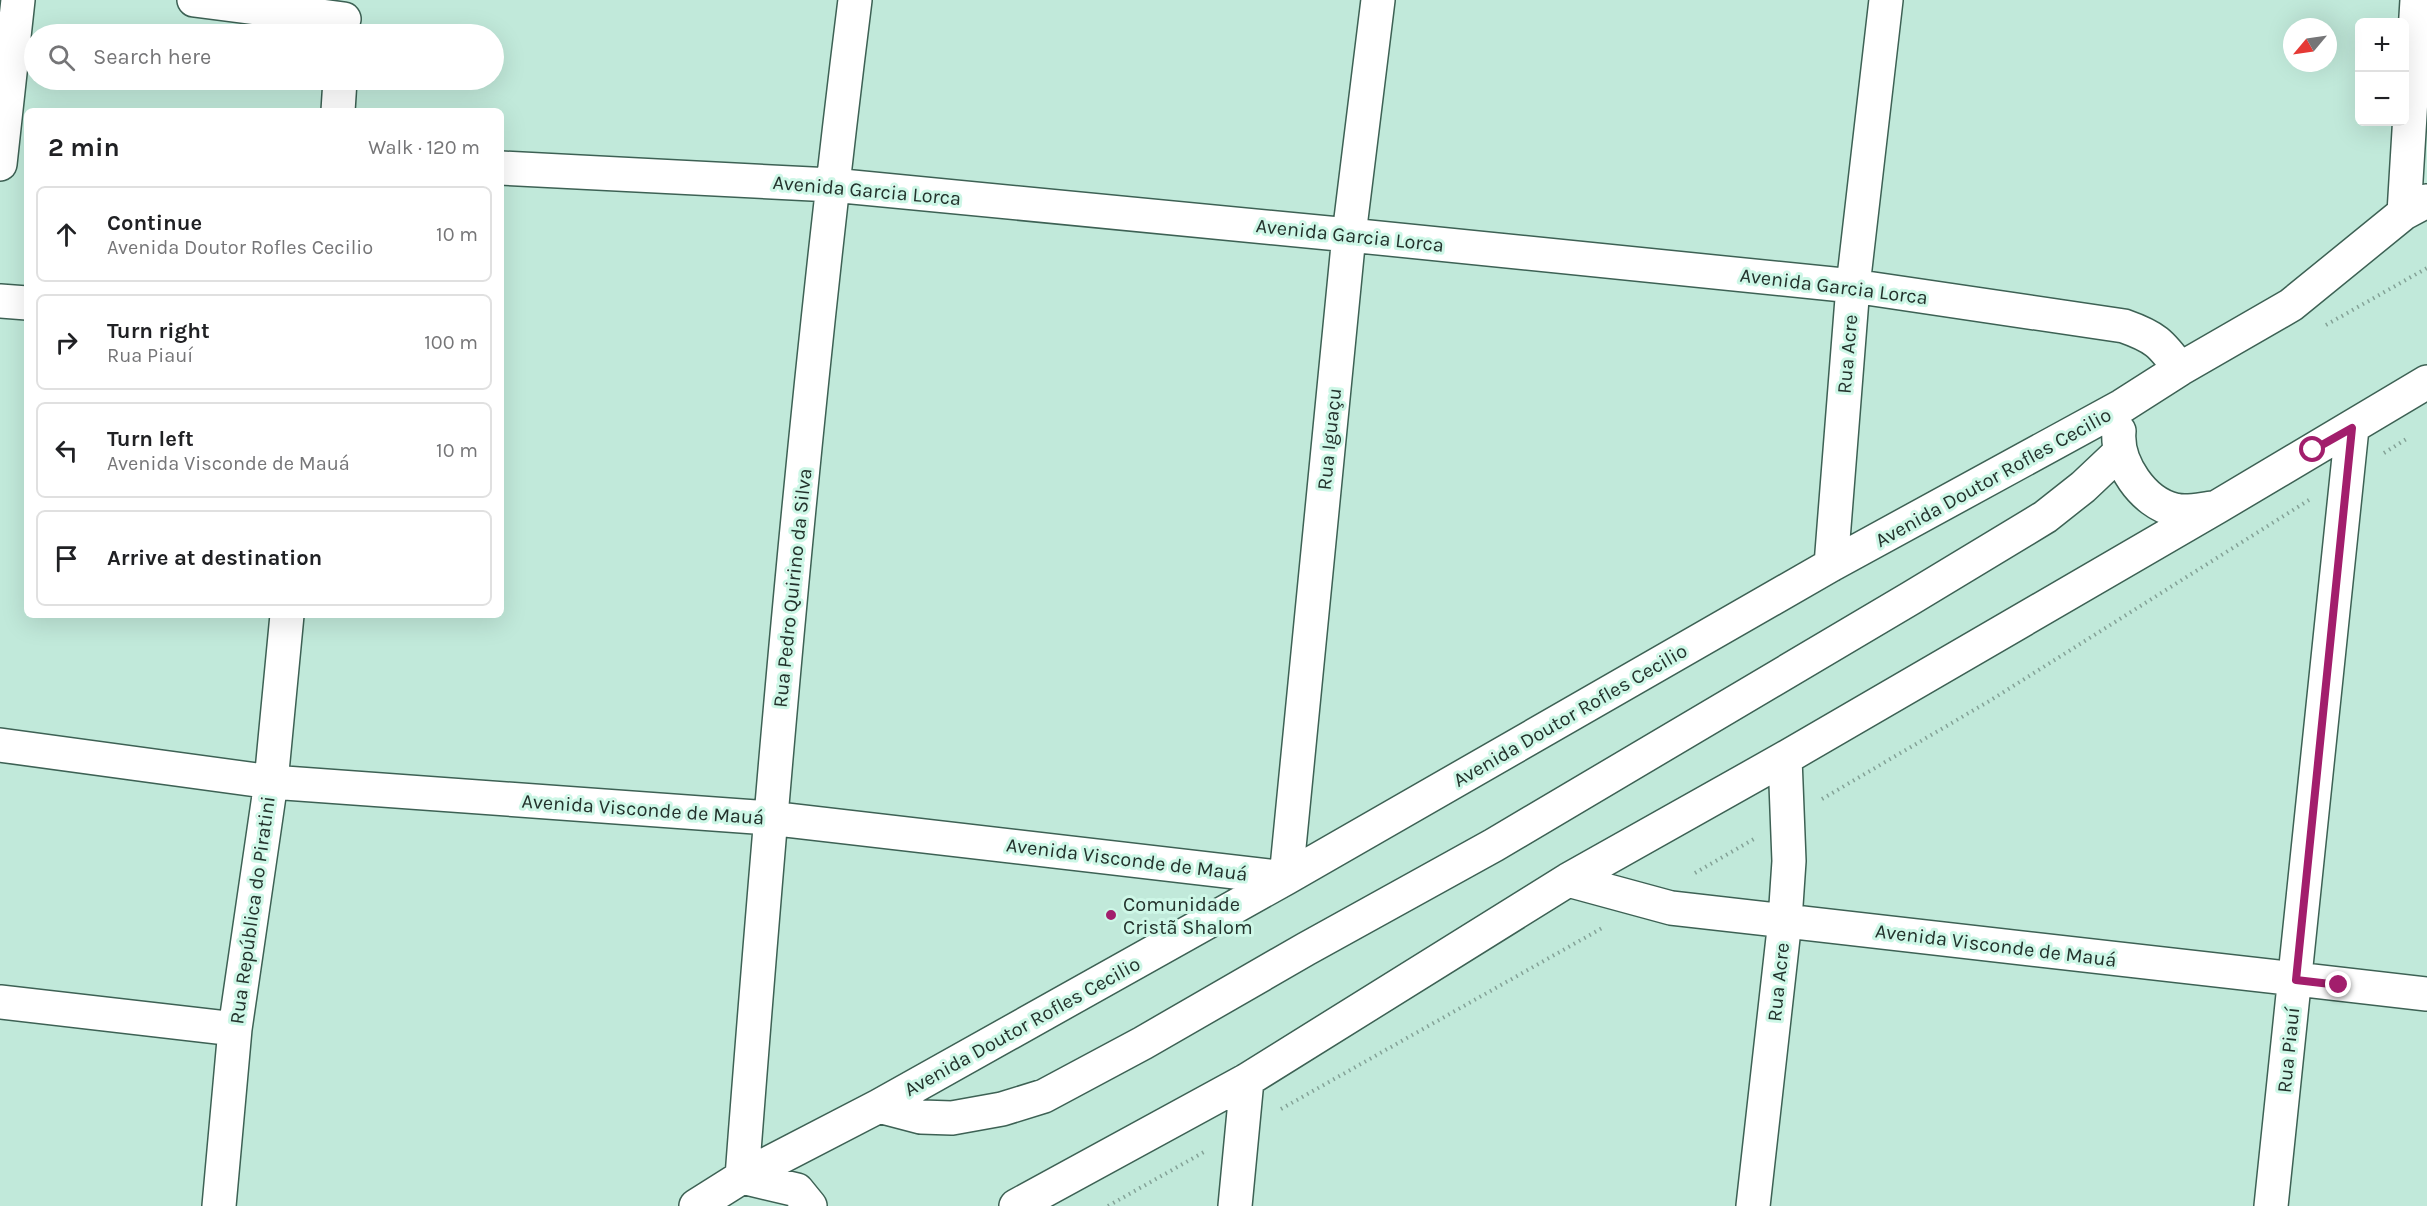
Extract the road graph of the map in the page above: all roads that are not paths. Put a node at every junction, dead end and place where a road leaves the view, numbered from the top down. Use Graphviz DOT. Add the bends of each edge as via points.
graph roads {
  1 [pos="18,0"];
  2 [pos="194,0"];
  3 [pos="855,0"];
  4 [pos="1378,0"];
  5 [pos="1886,0"];
  6 [pos="2417,0"];
  7 [pos="344,18"];
  8 [pos="339,90"];
  9 [pos="338,108"];
  10 [pos="0,164"];
  11 [pos="504,168"];
  12 [pos="832,185"];
  13 [pos="2415,207"];
  14 [pos="1349,235"];
  15 [pos="1853,286"];
  16 [pos="0,301"];
  17 [pos="24,303"];
  18 [pos="2180,369"];
  19 [pos="2427,382"];
  20 [pos="2122,406"];
  21 [pos="2352,428"];
  22 [pos="2119,453"];
  23 [pos="2217,507"];
  24 [pos="1831,566"];
  25 [pos="287,618"];
  26 [pos="0,745"];
  27 [pos="1785,758"];
  28 [pos="271,782"];
  29 [pos="770,818"];
  30 [pos="1286,878"];
  31 [pos="1568,880"];
  32 [pos="1785,920"];
  33 [pos="2296,980"];
  34 [pos="2427,994"];
  35 [pos="0,1002"];
  36 [pos="235,1029"];
  37 [pos="1247,1080"];
  38 [pos="879,1106"];
  39 [pos="742,1177"];
  40 [pos="219,1206"];
  41 [pos="696,1206"];
  42 [pos="810,1206"];
  43 [pos="1016,1206"];
  44 [pos="1235,1206"];
  45 [pos="1753,1206"];
  46 [pos="2271,1206"];
  1 -- 10 [label="street"];
  2 -- 7 [label="street"];
  3 -- 12 [label="street, Rua Pedro Quirino da Silva"];
  4 -- 14 [label="street, Rua Iguaçu"];
  5 -- 15 [label="street, Rua Acre"];
  6 -- 13 [label="street"];
  8 -- 9 [label="street"];
  11 -- 12 [label="street, Avenida Garcia Lorca"];
  12 -- 14 [label="street, Avenida Garcia Lorca"];
  12 -- 29 [label="street, Rua Pedro Quirino da Silva"];
  13 -- 18 [label="street, Avenida Doutor Rofles Cecilio" via="2291,305"];
  14 -- 15 [label="street, Avenida Garcia Lorca"];
  14 -- 30 [label="street, Rua Iguaçu"];
  15 -- 18 [label="street, Avenida Garcia Lorca" via="2124,326 2149,335 2165,348"];
  15 -- 24 [label="street, Rua Acre"];
  16 -- 17 [label="street"];
  18 -- 20 [label="street, Avenida Doutor Rofles Cecilio"];
  19 -- 21 [label="street"];
  20 -- 22 [label="street"];
  20 -- 24 [label="street, Avenida Doutor Rofles Cecilio"];
  21 -- 23 [label="street"];
  21 -- 33 [label="street, Rua Piauí"];
  22 -- 23 [label="street" via="2138,486 2163,506 2178,511"];
  22 -- 38 [label="street" via="2084,487 2044,517 1911,598 1494,845 1054,1090 1002,1109 952,1118 921,1117"];
  23 -- 27 [label="street"];
  24 -- 30 [label="street, Avenida Doutor Rofles Cecilio"];
  25 -- 28 [label="street, Rua República do Piratini"];
  26 -- 28 [label="street, Avenida Visconde de Mauá"];
  27 -- 31 [label="street"];
  27 -- 32 [label="street, Rua Acre" via="1789,861"];
  28 -- 29 [label="street, Avenida Visconde de Mauá"];
  28 -- 36 [label="street, Rua República do Piratini"];
  29 -- 30 [label="street, Avenida Visconde de Mauá"];
  29 -- 39 [label="street, Rua Pedro Quirino da Silva"];
  30 -- 38 [label="street, Avenida Doutor Rofles Cecilio"];
  31 -- 32 [label="street, Avenida Visconde de Mauá" via="1671,908"];
  31 -- 37 [label="street"];
  32 -- 33 [label="street, Avenida Visconde de Mauá"];
  32 -- 45 [label="street, Rua Acre"];
  33 -- 34 [label="street, Avenida Visconde de Mauá"];
  33 -- 46 [label="street, Rua Piauí"];
  35 -- 36 [label="street"];
  36 -- 40 [label="street, Rua República do Piratini"];
  37 -- 43 [label="street"];
  37 -- 44 [label="street"];
  38 -- 39 [label="street, Avenida Doutor Rofles Cecilio"];
  39 -- 41 [label="street, Avenida Doutor Rofles Cecilio"];
  39 -- 42 [label="street" via="797,1190"];
}
